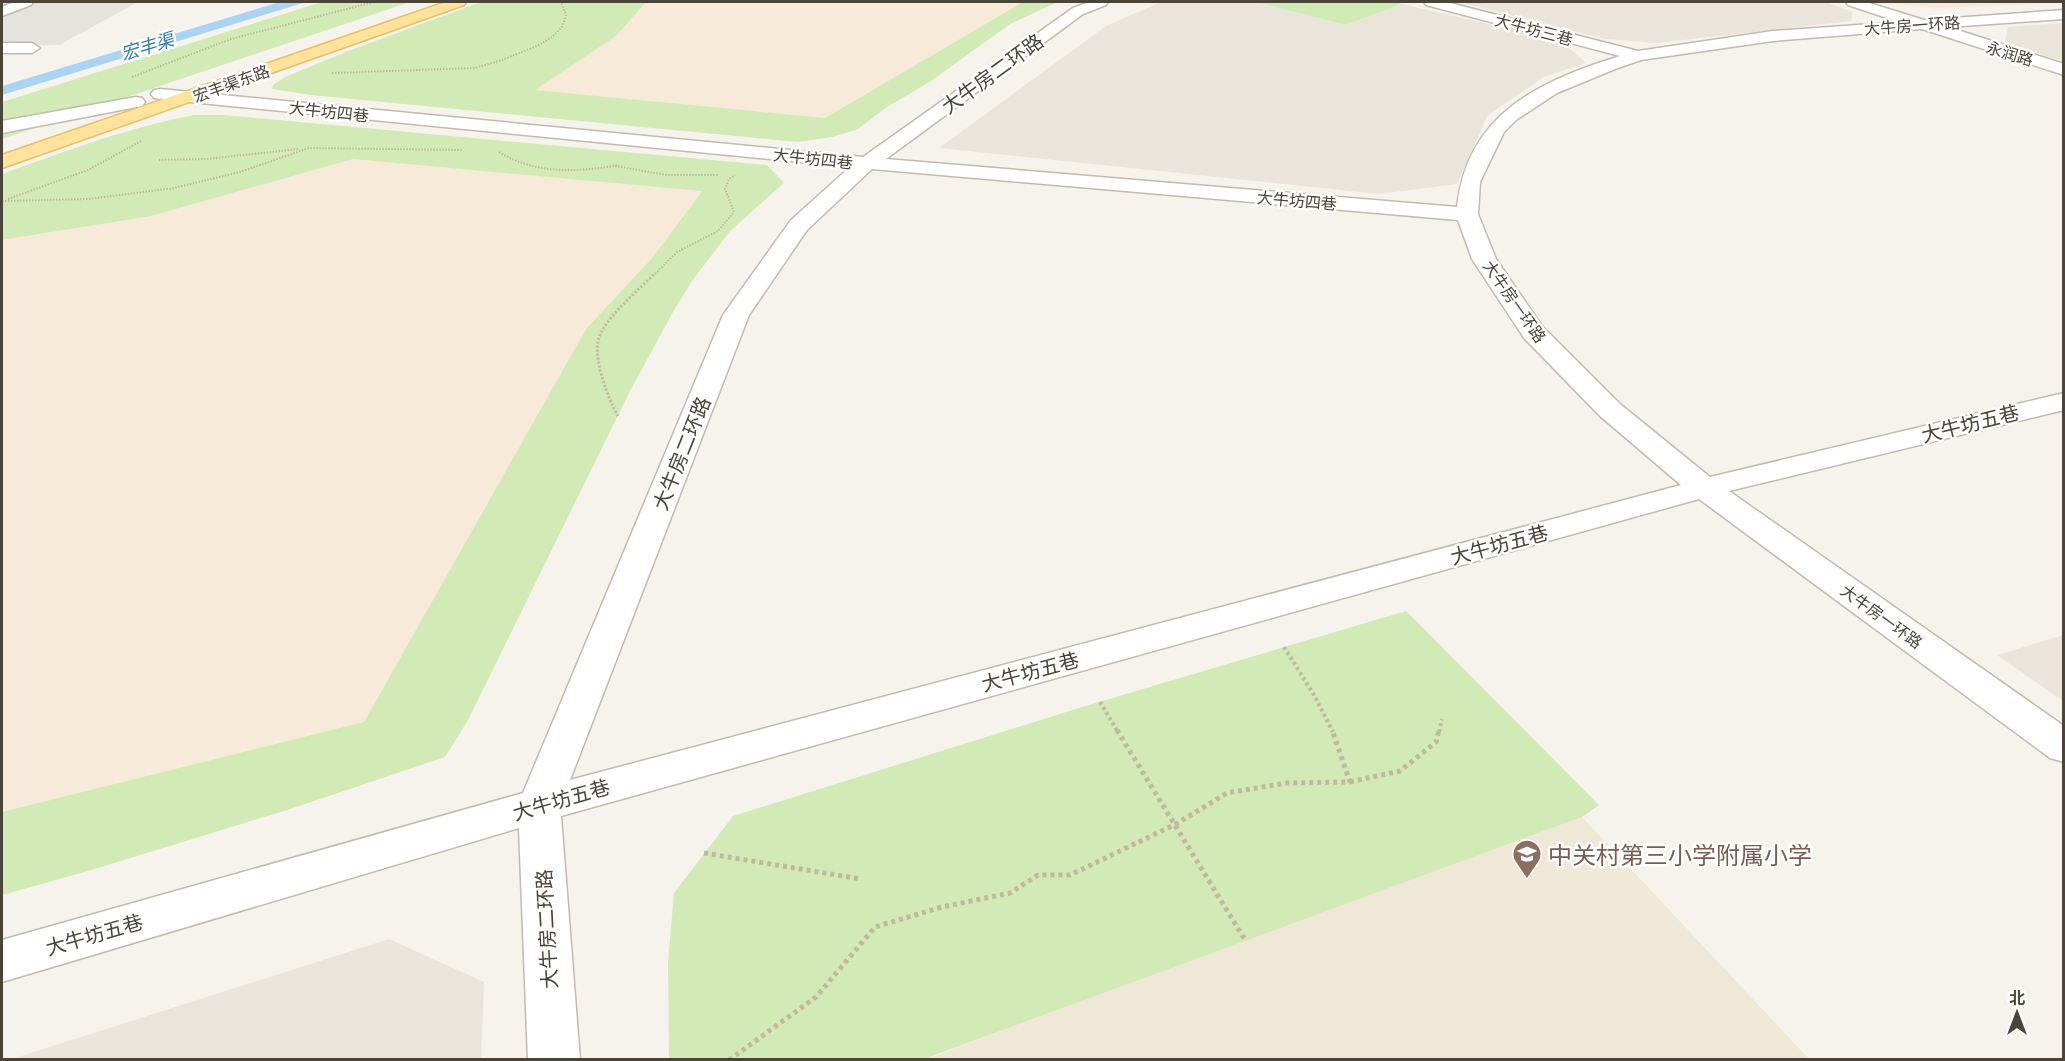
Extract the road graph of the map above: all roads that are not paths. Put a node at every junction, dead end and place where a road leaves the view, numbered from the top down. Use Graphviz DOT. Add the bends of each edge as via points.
graph roads {
  1 [pos="26,2"];
  2 [pos="428,2"];
  3 [pos="459,2"];
  4 [pos="1101,2"];
  5 [pos="1431,2"];
  6 [pos="1853,2"];
  7 [pos="2,12"];
  8 [pos="2064,14"];
  9 [pos="1917,24"];
  10 [pos="2,48"];
  11 [pos="32,48"];
  12 [pos="1638,56"];
  13 [pos="2064,70"];
  14 [pos="189,98"];
  15 [pos="161,100"];
  16 [pos="135,102"];
  17 [pos="2,127"];
  18 [pos="2,148"];
  19 [pos="2,162"];
  20 [pos="867,163"];
  21 [pos="1467,214"];
  22 [pos="2064,401"];
  23 [pos="1704,488"];
  24 [pos="2064,747"];
  25 [pos="539,805"];
  26 [pos="2,961"];
  27 [pos="554,1059"];
  1 -- 7 [label="street"];
  2 -- 15 [label="main road, 宏丰渠东路"];
  3 -- 14 [label="main road, 宏丰渠东路"];
  4 -- 20 [label="street, 大牛房二环路" via="1078,11"];
  5 -- 12 [label="street, 大牛坊三巷"];
  6 -- 9 [label="street, 永润路"];
  8 -- 9 [label="street, 大牛房一环路"];
  9 -- 12 [label="street, 大牛房一环路" via="1761,37"];
  9 -- 13 [label="street, 永润路"];
  10 -- 11 [label="street"];
  12 -- 21 [label="street, 大牛房一环路" via="1551,89 1509,116 1490,138 1475,167"];
  14 -- 15 [label="street, 大牛坊四巷"];
  14 -- 20 [label="street, 大牛坊四巷"];
  15 -- 16 [label="main road, 宏丰渠东路"];
  15 -- 19 [label="main road, 宏丰渠东路"];
  16 -- 17 [label="street"];
  16 -- 18 [label="main road, 宏丰渠东路"];
  20 -- 21 [label="street, 大牛坊四巷"];
  20 -- 25 [label="street, 大牛房二环路" via="799,225 736,315"];
  21 -- 23 [label="street, 大牛房一环路" via="1484,259 1533,332 1610,410"];
  22 -- 23 [label="street, 大牛坊五巷"];
  23 -- 24 [label="street, 大牛房一环路"];
  23 -- 25 [label="street, 大牛坊五巷"];
  25 -- 26 [label="street, 大牛坊五巷"];
  25 -- 27 [label="street, 大牛房二环路"];
}
